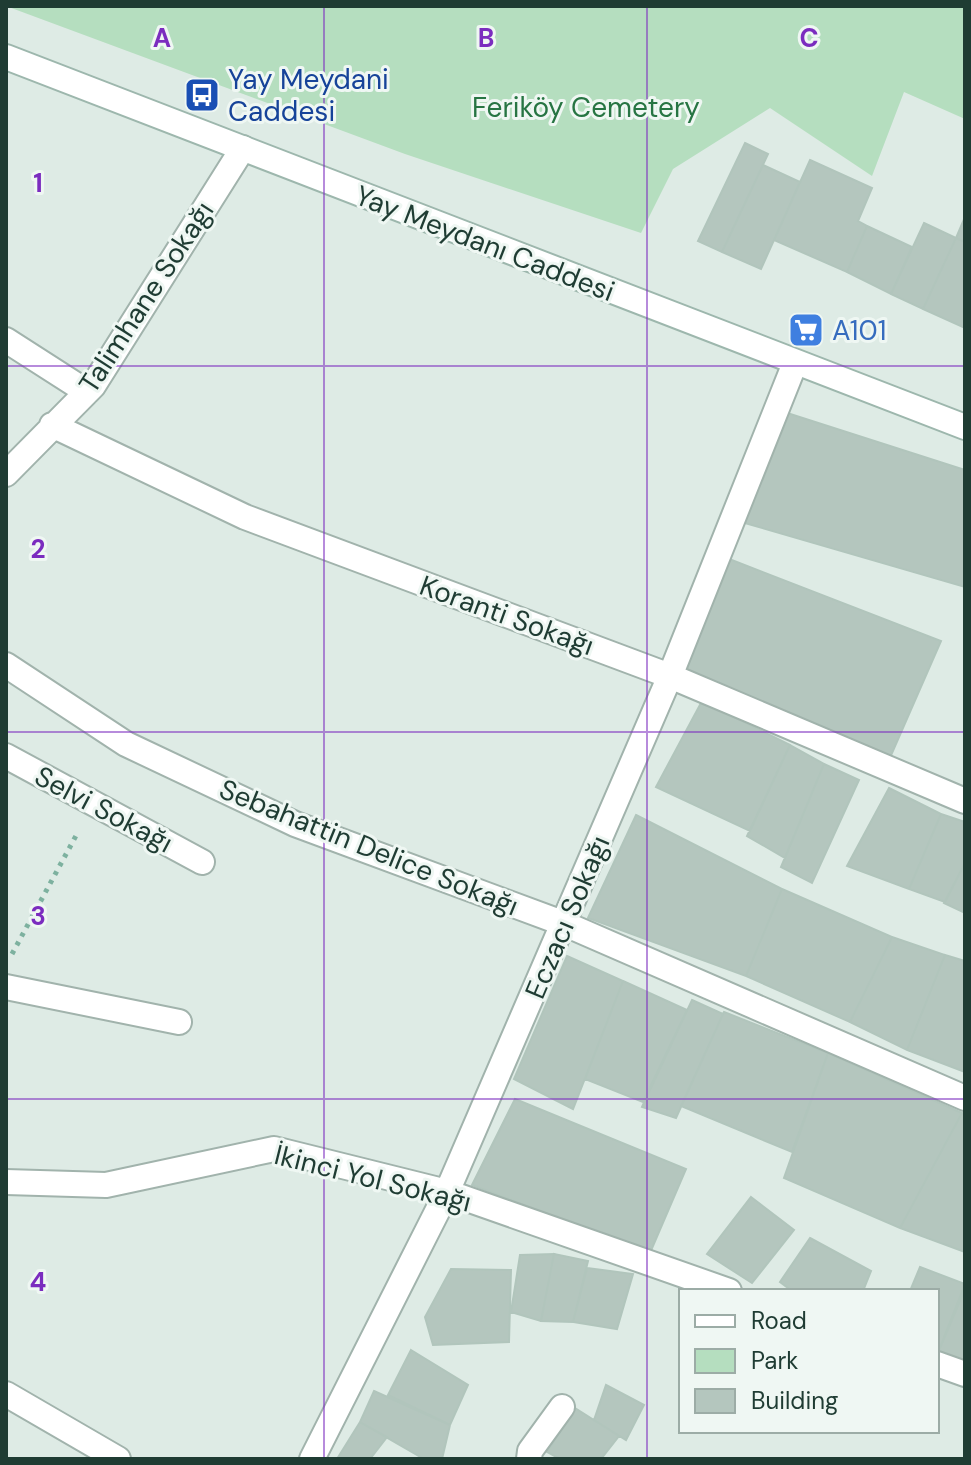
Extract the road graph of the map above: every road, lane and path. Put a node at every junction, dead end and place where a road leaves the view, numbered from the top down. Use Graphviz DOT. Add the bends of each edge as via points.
graph roads {
  1 [pos="6,57"];
  2 [pos="243,148"];
  3 [pos="6,340"];
  4 [pos="795,363"];
  5 [pos="87,392"];
  6 [pos="52,425"];
  7 [pos="965,427"];
  8 [pos="6,474"];
  9 [pos="6,665"];
  10 [pos="670,676"];
  11 [pos="6,756"];
  12 [pos="965,801"];
  13 [pos="94,803"];
  14 [pos="202,862"];
  15 [pos="565,924"];
  16 [pos="6,965"];
  17 [pos="6,987"];
  18 [pos="179,1022"];
  19 [pos="965,1098"];
  20 [pos="6,1182"];
  21 [pos="447,1192"];
  22 [pos="723,1289"];
  23 [pos="939,1365"];
  24 [pos="965,1374"];
  25 [pos="6,1394"];
  26 [pos="562,1407"];
  27 [pos="118,1459"];
  28 [pos="312,1459"];
  29 [pos="529,1459"];
  1 -- 2 [label="street, Yay Meydanı Caddesi"];
  2 -- 4 [label="street, Yay Meydanı Caddesi"];
  2 -- 5 [label="street, Talimhane Sokağı"];
  3 -- 5 [label="street"];
  4 -- 7 [label="street, Yay Meydanı Caddesi"];
  4 -- 10 [label="street, Eczacı Sokağı"];
  5 -- 6 [label="street, Talimhane Sokağı"];
  6 -- 8 [label="street, Talimhane Sokağı"];
  6 -- 10 [label="street, Koranti Sokağı" via="245,517"];
  9 -- 15 [label="street, Sebahattin Delice Sokağı" via="126,744 295,824"];
  10 -- 12 [label="street, Koranti Sokağı"];
  10 -- 15 [label="street, Eczacı Sokağı"];
  11 -- 13 [label="street, Selvi Sokağı"];
  13 -- 14 [label="street, Selvi Sokağı"];
  13 -- 16 [label="path"];
  15 -- 19 [label="street, Sebahattin Delice Sokağı"];
  15 -- 21 [label="street, Eczacı Sokağı"];
  17 -- 18 [label="street"];
  20 -- 21 [label="street, İkinci Yol Sokağı" via="106,1185 274,1149"];
  21 -- 22 [label="street, İkinci Yol Sokağı"];
  21 -- 28 [label="street, Eczacı Sokağı"];
  23 -- 24 [label="street"];
  25 -- 27 [label="street"];
  26 -- 29 [label="street"];
}
